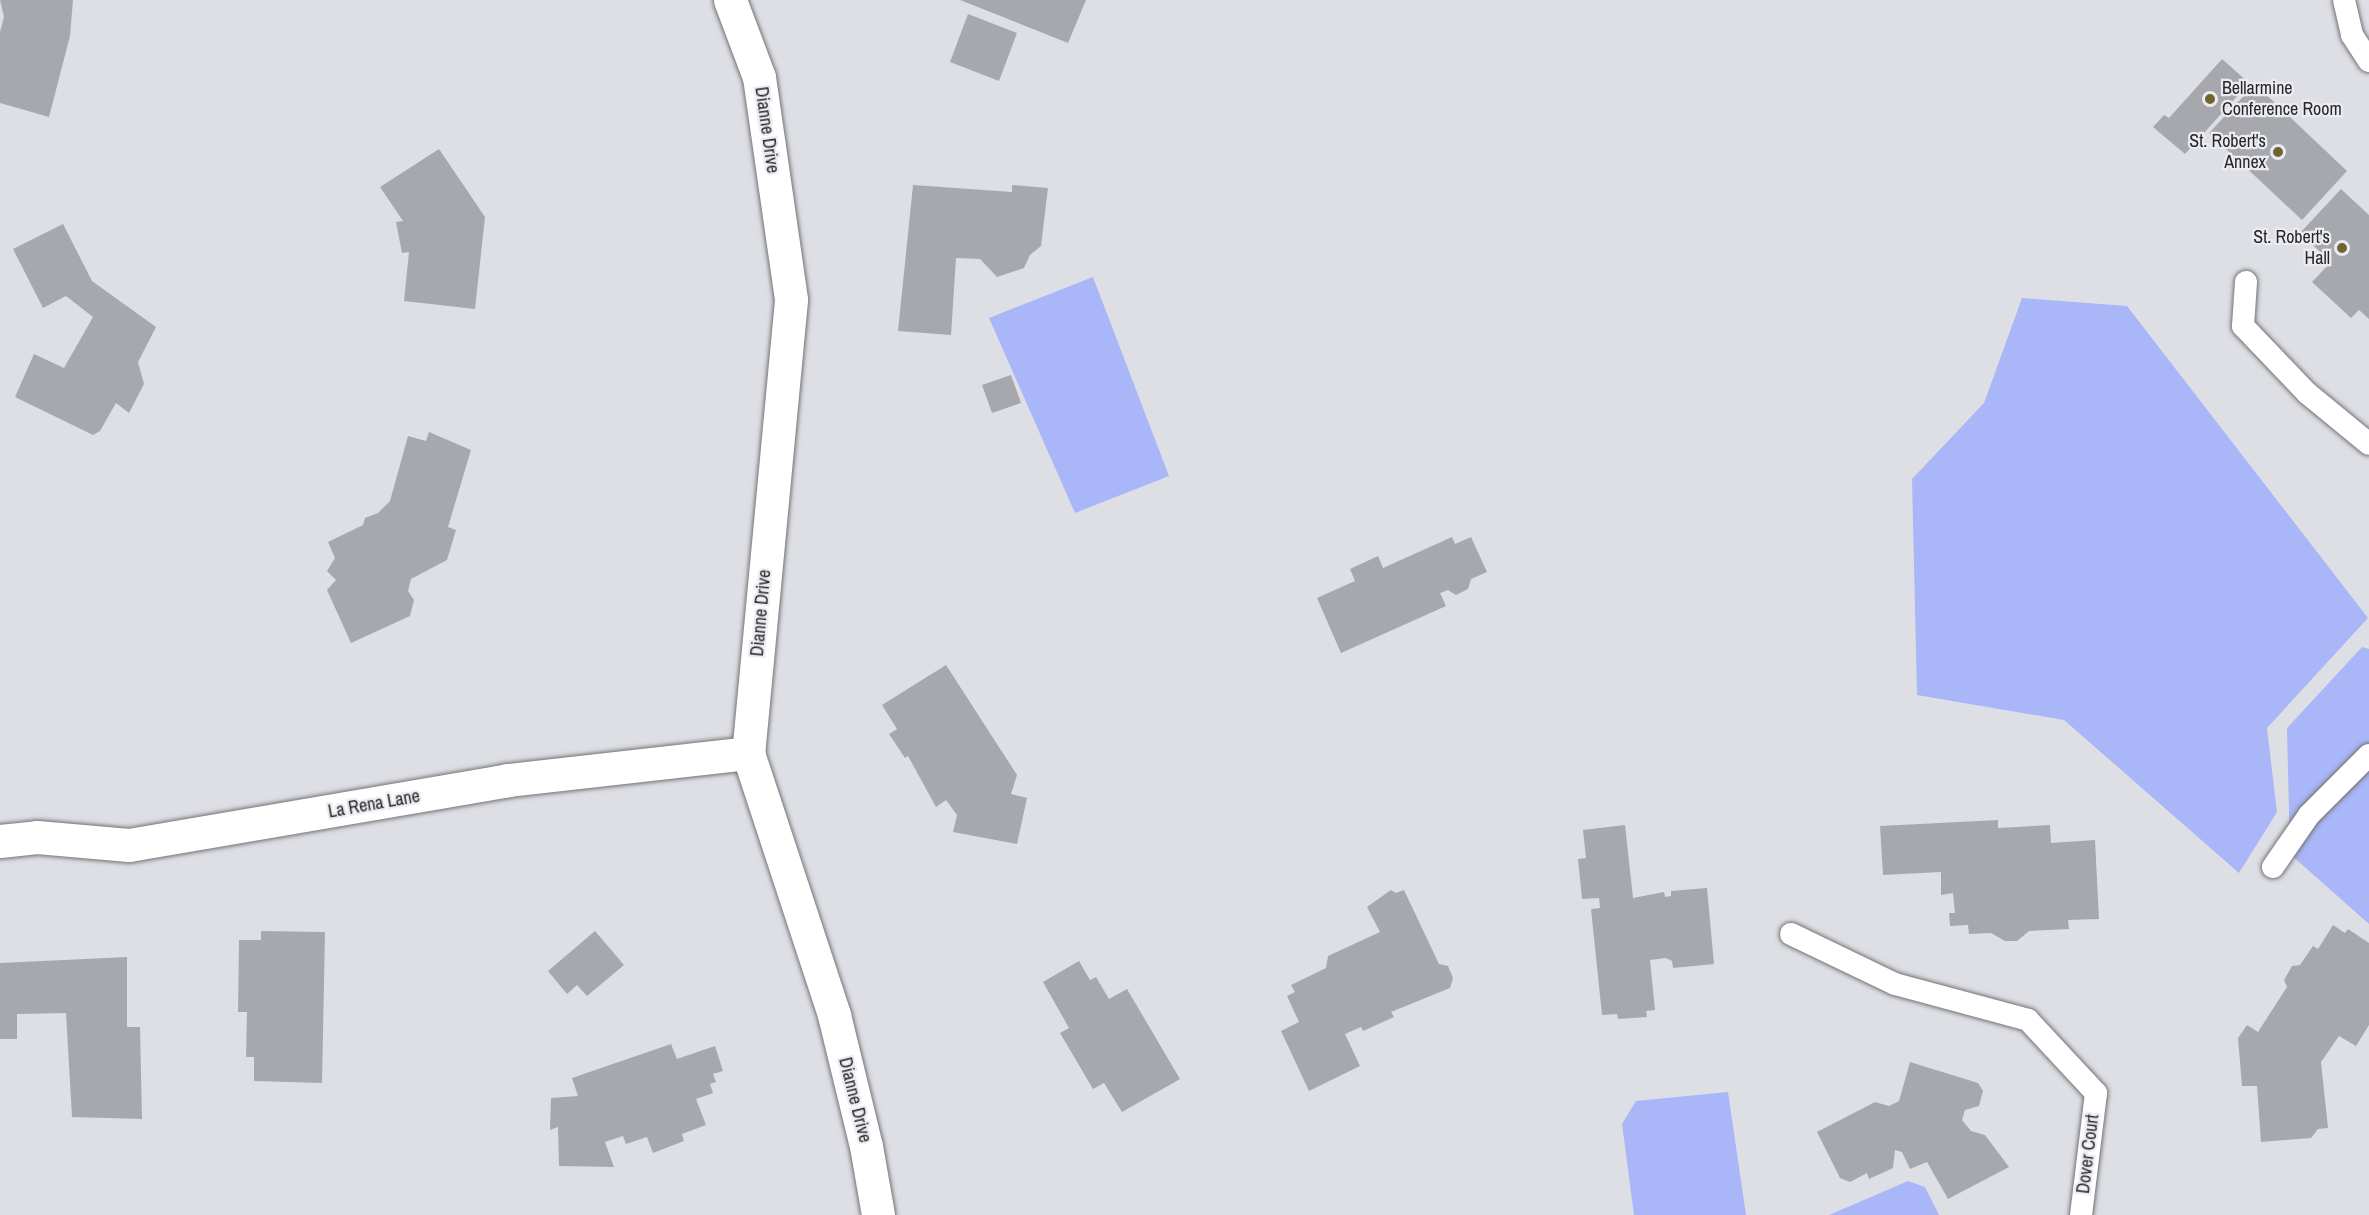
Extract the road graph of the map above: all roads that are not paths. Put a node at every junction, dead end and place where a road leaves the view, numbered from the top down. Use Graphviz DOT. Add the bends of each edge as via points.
graph roads {
  1 [pos="730,0"];
  2 [pos="2344,0"];
  3 [pos="2369,61"];
  4 [pos="2246,282"];
  5 [pos="2369,444"];
  6 [pos="748,753"];
  7 [pos="2369,755"];
  8 [pos="0,842"];
  9 [pos="2273,867"];
  10 [pos="1791,934"];
  11 [pos="878,1215"];
  12 [pos="2081,1215"];
  1 -- 6 [label="street, Dianne Drive" via="759,77 791,300"];
  2 -- 3 [label="lane" via="2352,35"];
  4 -- 5 [label="lane" via="2243,326 2307,393"];
  6 -- 8 [label="street, La Rena Lane" via="507,780 129,845 37,837"];
  6 -- 11 [label="street, Dianne Drive" via="834,1015 866,1146"];
  7 -- 9 [label="lane" via="2309,815"];
  10 -- 12 [label="lane, Dover Court" via="1895,984 2028,1020 2096,1094"];
}
